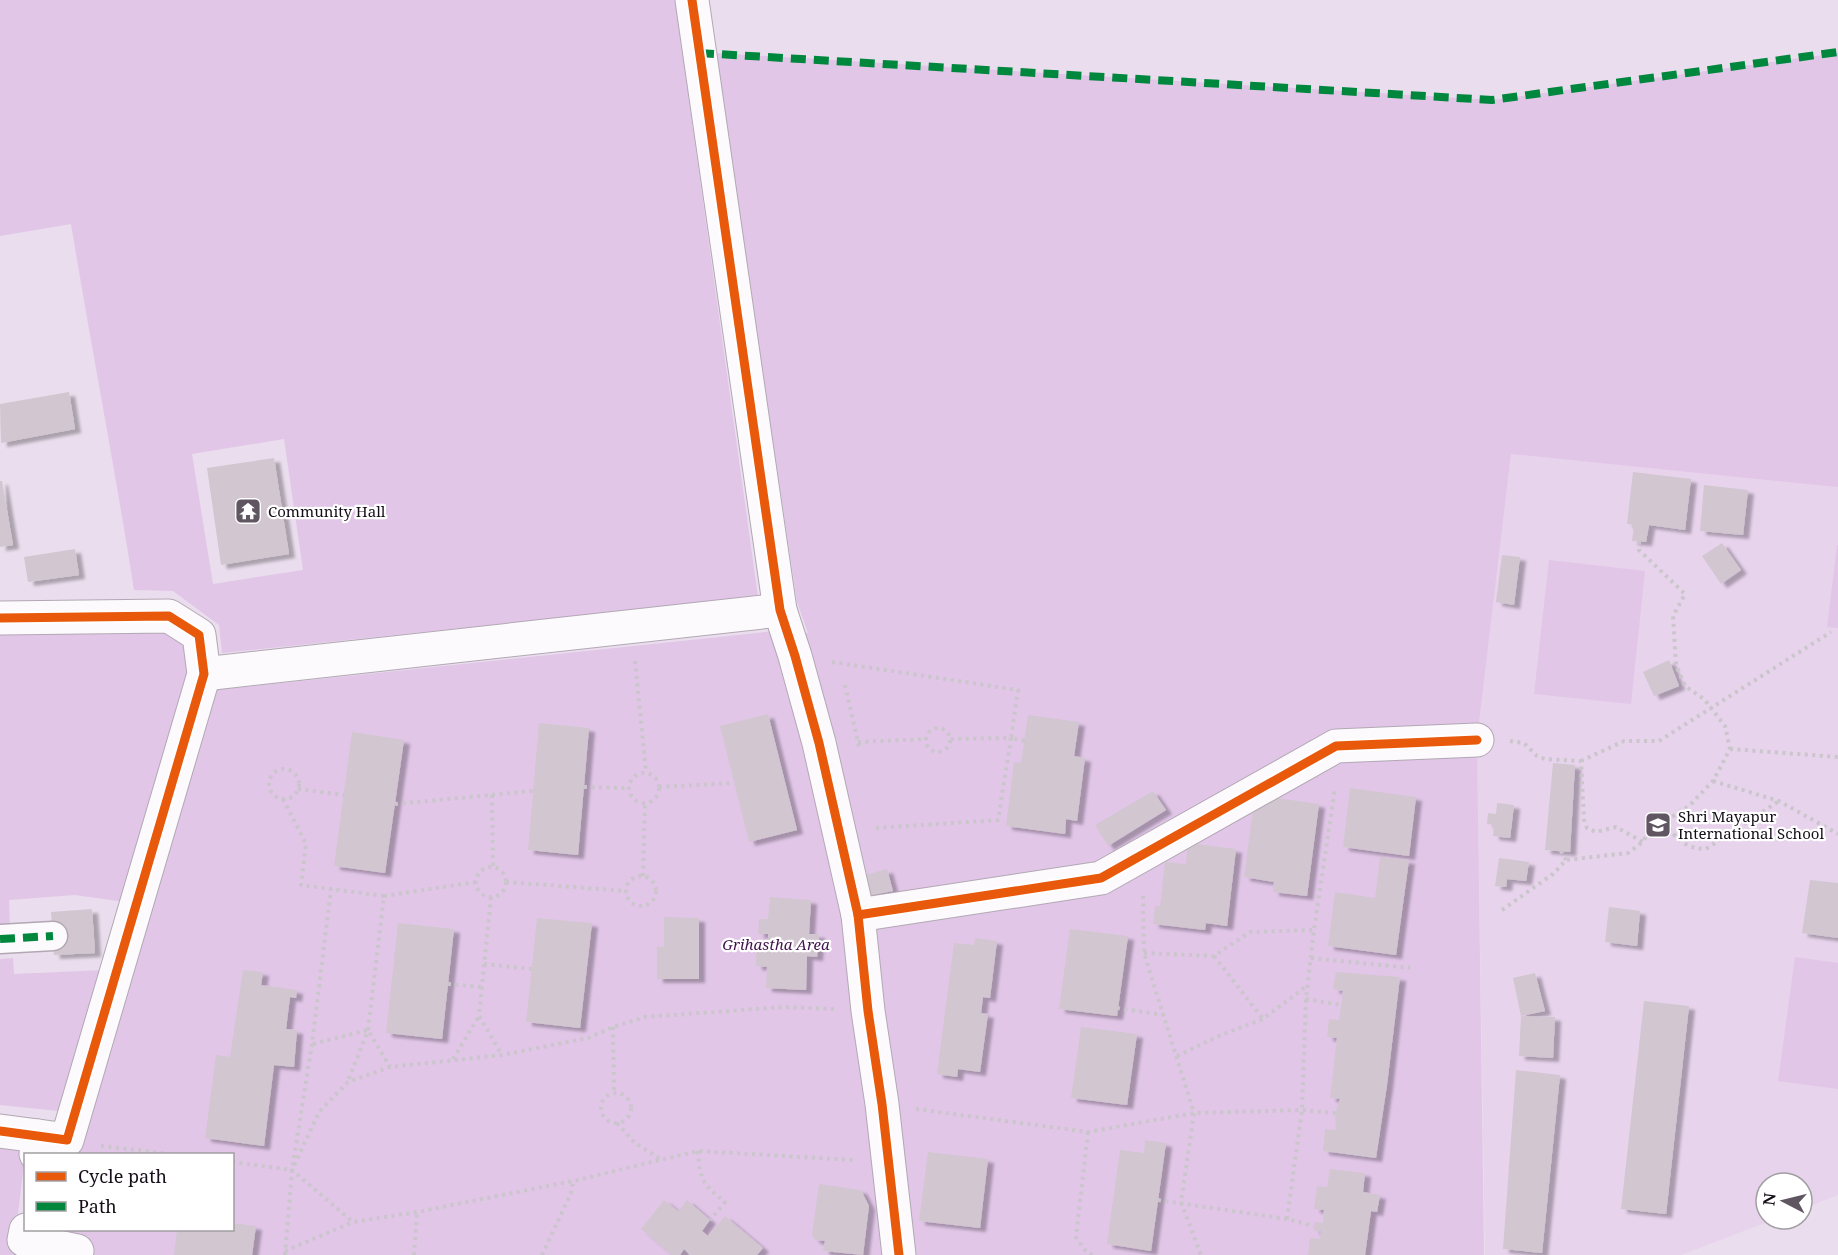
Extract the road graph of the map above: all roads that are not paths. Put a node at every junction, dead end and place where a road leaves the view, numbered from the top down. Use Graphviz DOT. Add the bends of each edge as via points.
graph roads {
  1 [pos="692,0"];
  2 [pos="780,610"];
  3 [pos="0,618"];
  4 [pos="204,674"];
  5 [pos="1476,740"];
  6 [pos="858,915"];
  7 [pos="53,936"];
  8 [pos="0,939"];
  9 [pos="0,1131"];
  10 [pos="47,1144"];
  11 [pos="26,1231"];
  12 [pos="76,1255"];
  13 [pos="899,1255"];
  1 -- 2 [label="street"];
  2 -- 4 [label="street"];
  2 -- 6 [label="street" via="819,743"];
  3 -- 4 [label="street" via="169,616 199,636"];
  4 -- 10 [label="street"];
  5 -- 6 [label="street" via="1336,746 1101,878"];
  6 -- 13 [label="street"];
  7 -- 8 [label="street"];
  9 -- 10 [label="street"];
  11 -- 12 [label="street" via="24,1240 77,1251"];
}
